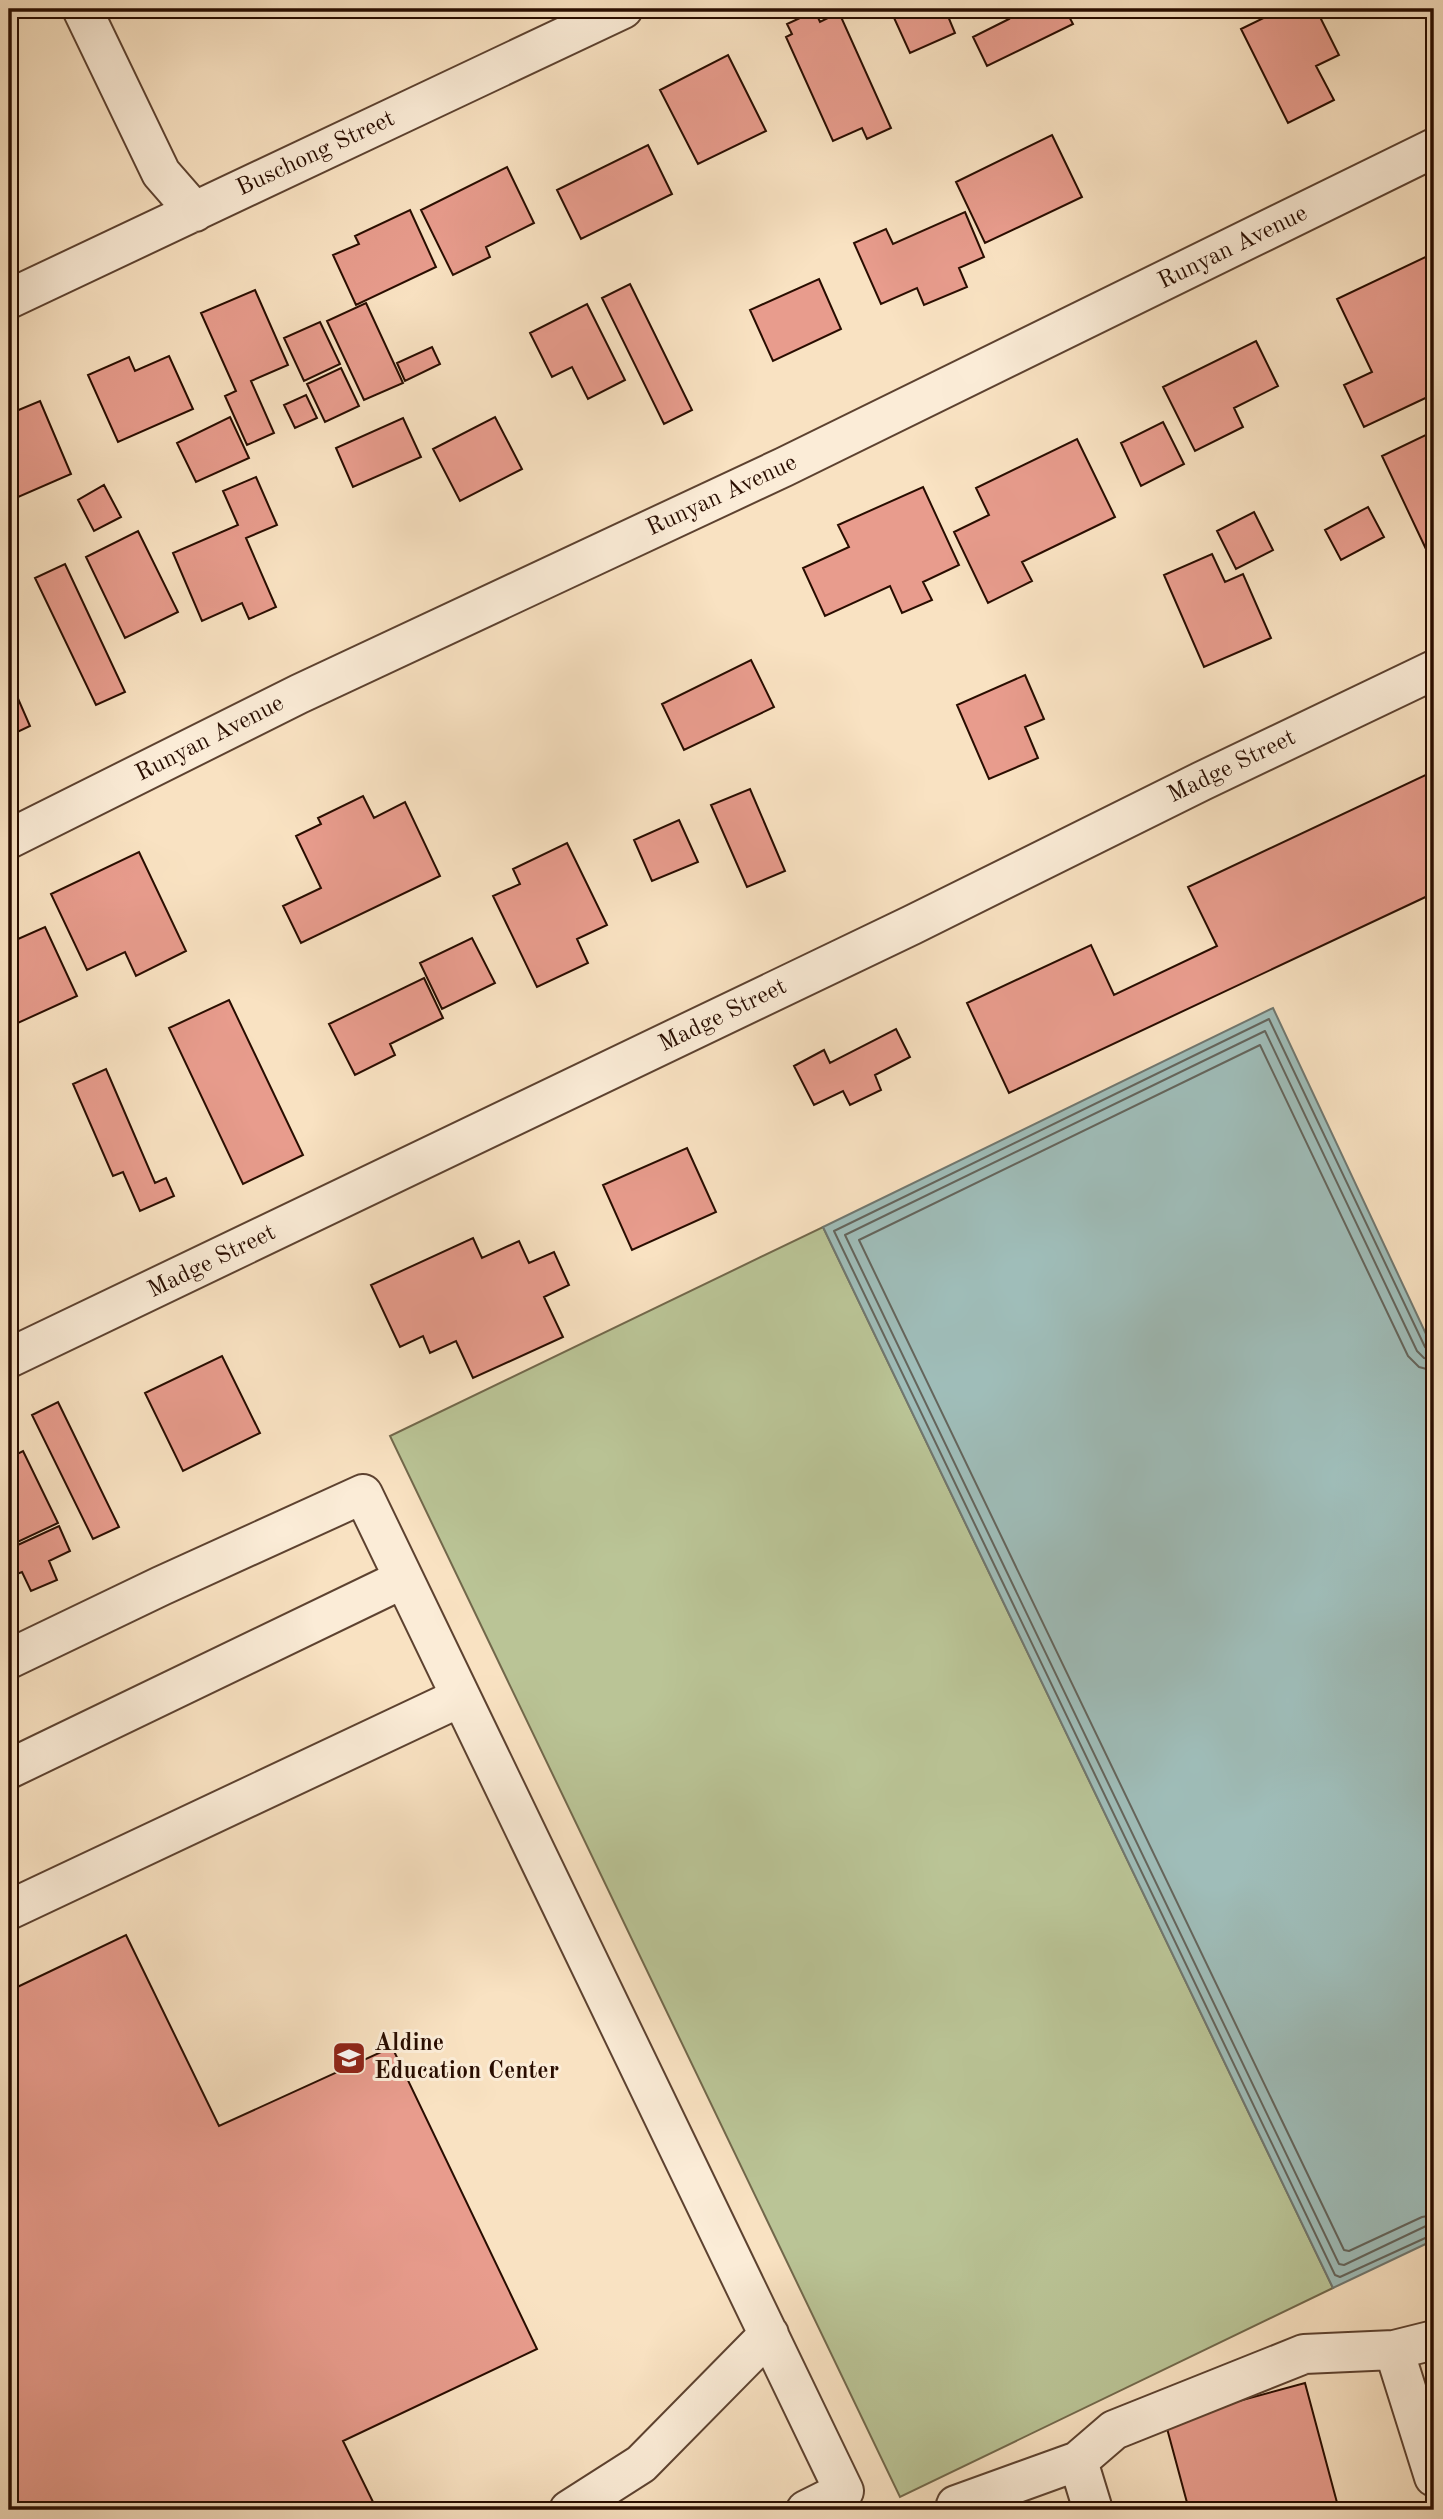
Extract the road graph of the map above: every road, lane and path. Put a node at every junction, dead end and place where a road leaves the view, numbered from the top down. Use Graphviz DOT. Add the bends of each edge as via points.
graph roads {
  1 [pos="82,9"];
  2 [pos="623,9"];
  3 [pos="1434,148"];
  4 [pos="195,212"];
  5 [pos="9,299"];
  6 [pos="1434,670"];
  7 [pos="9,839"];
  8 [pos="9,1358"];
  9 [pos="404,1579"];
  10 [pos="9,1659"];
  11 [pos="461,1697"];
  12 [pos="9,1769"];
  13 [pos="9,1910"];
  14 [pos="769,2334"];
  15 [pos="1434,2340"];
  16 [pos="1394,2350"];
  17 [pos="1078,2461"];
  18 [pos="1434,2477"];
  19 [pos="569,2510"];
  20 [pos="806,2510"];
  21 [pos="957,2510"];
  22 [pos="1093,2510"];
  1 -- 4 [label="street" via="161,173"];
  2 -- 4 [label="street, Buschong Street"];
  3 -- 7 [label="street, Runyan Avenue" via="784,467 299,694"];
  4 -- 5 [label="street, Buschong Street"];
  6 -- 8 [label="street, Madge Street"];
  9 -- 10 [label="street" via="363,1494"];
  9 -- 11 [label="street"];
  9 -- 12 [label="street"];
  11 -- 13 [label="street"];
  11 -- 14 [label="street"];
  14 -- 19 [label="street" via="641,2464"];
  14 -- 20 [label="street" via="844,2491"];
  15 -- 16 [label="street"];
  16 -- 17 [label="street" via="1304,2354 1114,2430"];
  16 -- 18 [label="street"];
  17 -- 21 [label="street" via="956,2505"];
  17 -- 22 [label="street"];
}
